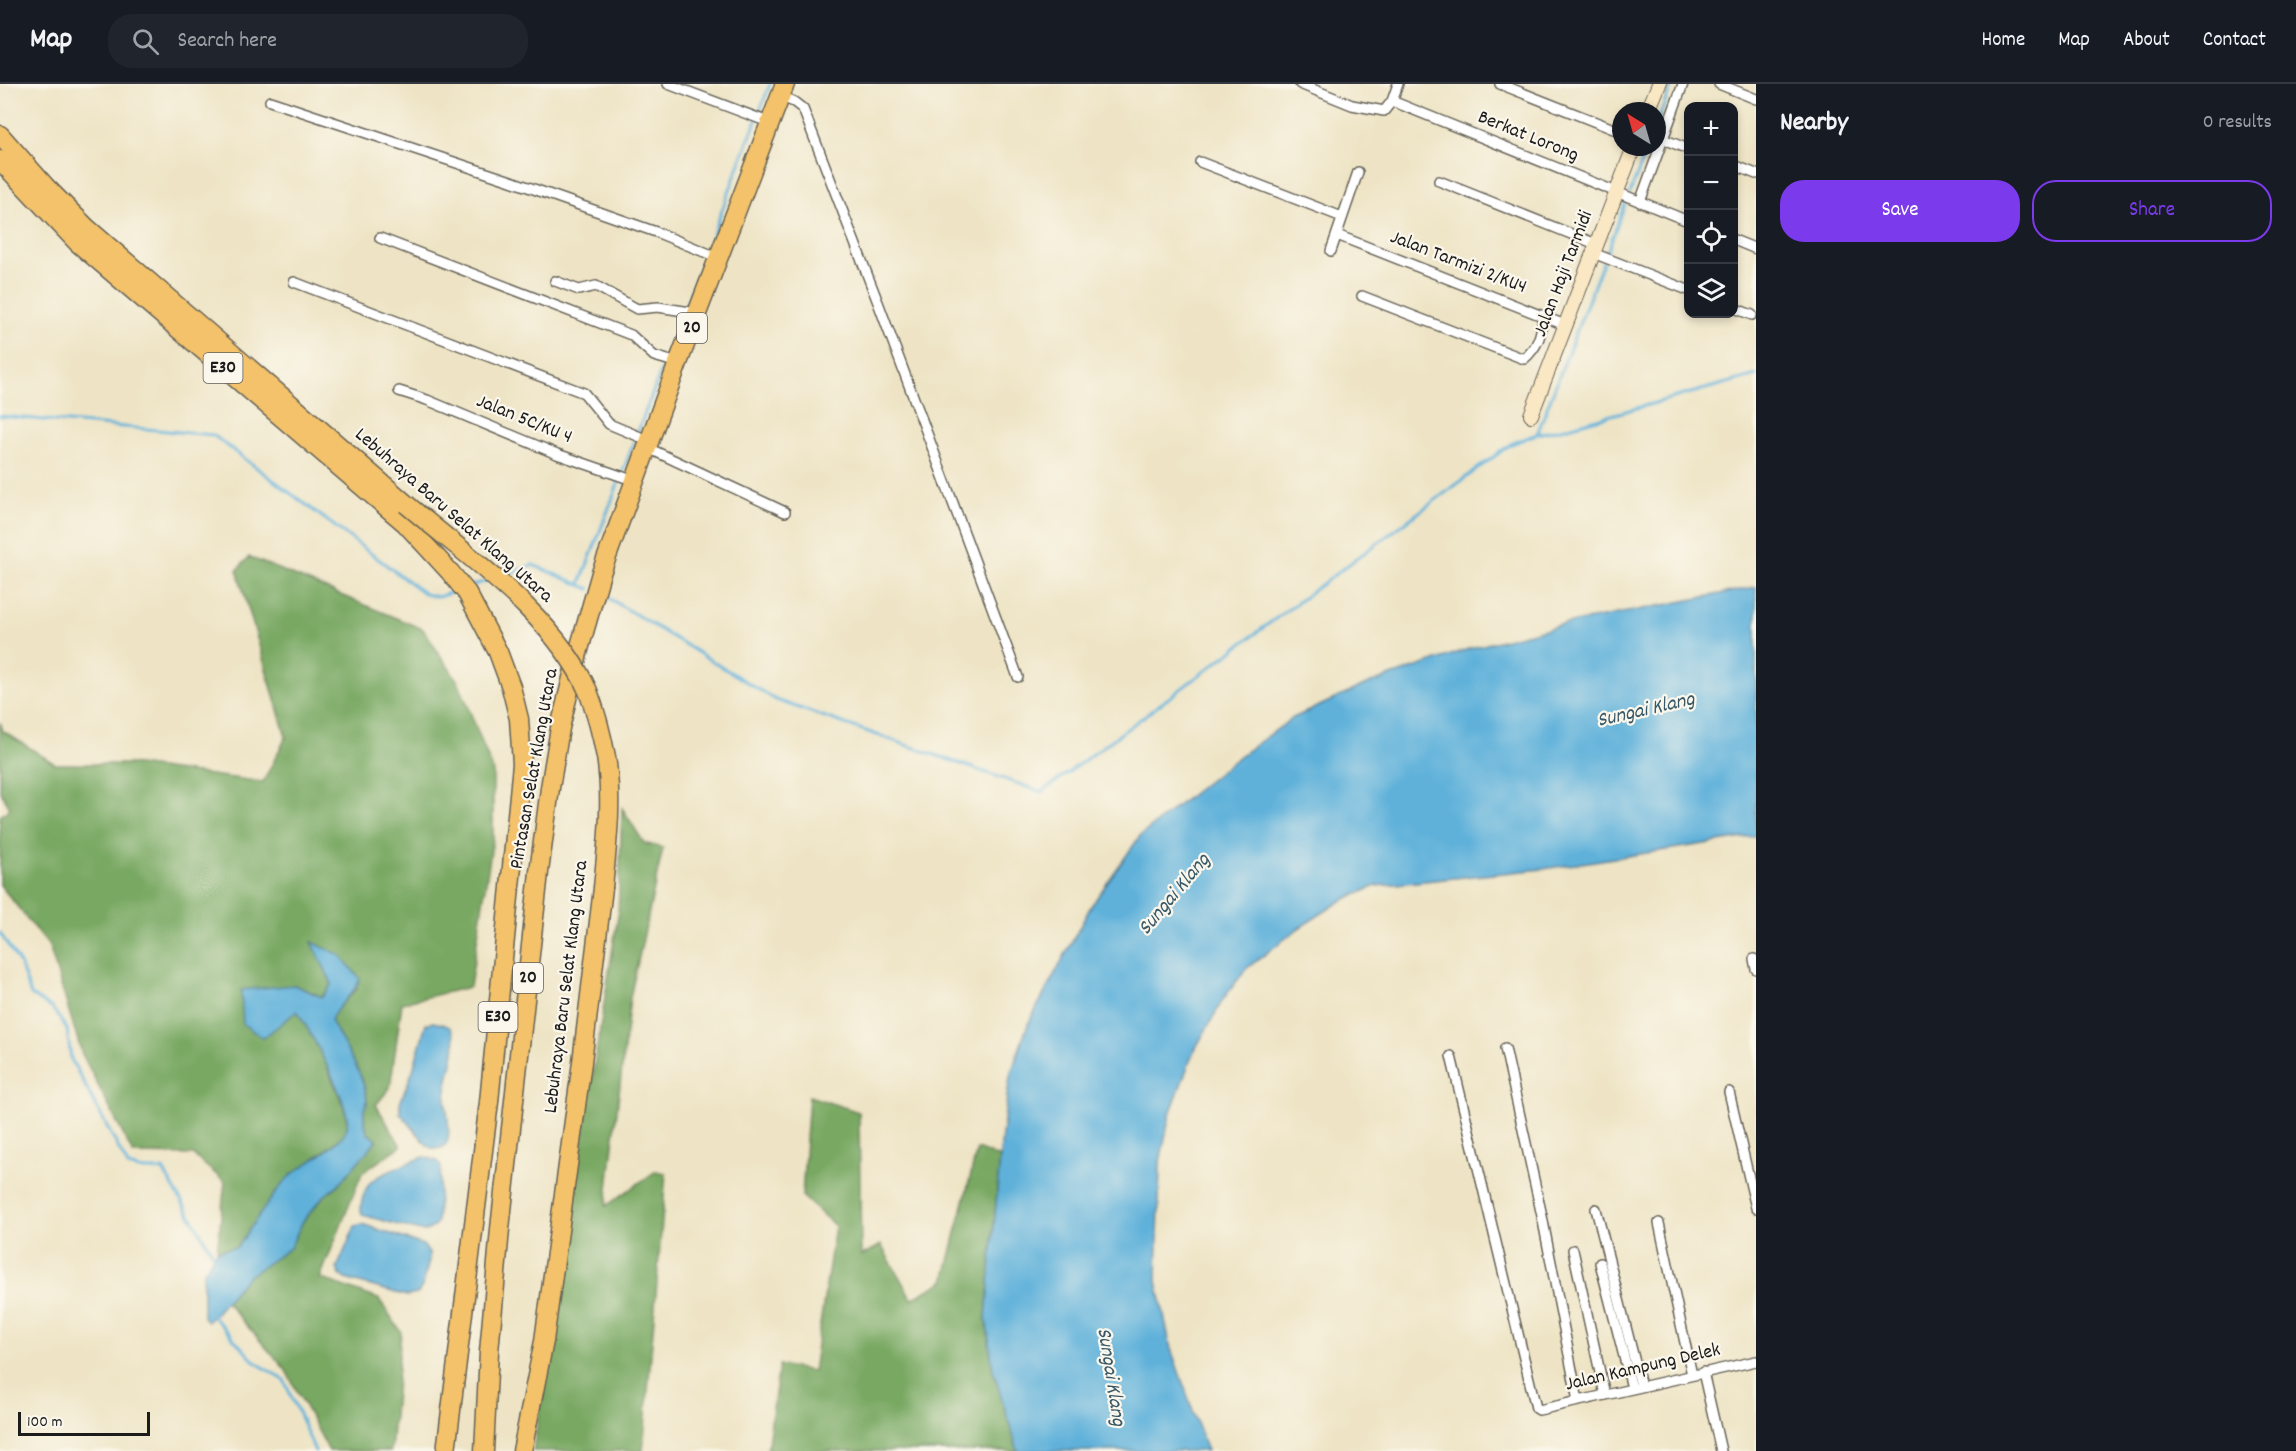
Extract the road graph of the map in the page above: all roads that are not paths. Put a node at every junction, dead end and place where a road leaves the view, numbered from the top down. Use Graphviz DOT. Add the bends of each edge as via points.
graph roads {
  1 [pos="668,84"];
  2 [pos="1300,84"];
  3 [pos="1398,84"];
  4 [pos="1500,84"];
  5 [pos="1659,84"];
  6 [pos="1683,84"];
  7 [pos="1719,84"];
  8 [pos="782,90"];
  9 [pos="1756,99"];
  10 [pos="270,101"];
  11 [pos="1392,102"];
  12 [pos="1652,102"];
  13 [pos="768,122"];
  14 [pos="1612,128"];
  15 [pos="1666,131"];
  16 [pos="0,135"];
  17 [pos="1666,140"];
  18 [pos="1684,147"];
  19 [pos="1631,156"];
  20 [pos="1655,156"];
  21 [pos="0,160"];
  22 [pos="1200,162"];
  23 [pos="1738,167"];
  24 [pos="1358,172"];
  25 [pos="1756,174"];
  26 [pos="1438,181"];
  27 [pos="1617,192"];
  28 [pos="1636,200"];
  29 [pos="1342,217"];
  30 [pos="1684,219"];
  31 [pos="1337,235"];
  32 [pos="380,238"];
  33 [pos="1738,242"];
  34 [pos="1595,249"];
  35 [pos="1756,249"];
  36 [pos="1331,251"];
  37 [pos="715,257"];
  38 [pos="555,281"];
  39 [pos="294,282"];
  40 [pos="1684,288"];
  41 [pos="1362,296"];
  42 [pos="1738,310"];
  43 [pos="693,312"];
  44 [pos="1543,315"];
  45 [pos="1752,315"];
  46 [pos="1565,325"];
  47 [pos="675,362"];
  48 [pos="399,391"];
  49 [pos="1531,415"];
  50 [pos="647,442"];
  51 [pos="635,481"];
  52 [pos="784,512"];
  53 [pos="1018,677"];
  54 [pos="1754,959"];
  55 [pos="1756,969"];
  56 [pos="1505,1048"];
  57 [pos="1451,1056"];
  58 [pos="1730,1092"];
  59 [pos="1756,1208"];
  60 [pos="1596,1209"];
  61 [pos="1659,1223"];
  62 [pos="1573,1250"];
  63 [pos="1600,1263"];
  64 [pos="489,1352"];
  65 [pos="1756,1361"];
  66 [pos="1703,1372"];
  67 [pos="1692,1375"];
  68 [pos="1636,1387"];
  69 [pos="1605,1395"];
  70 [pos="1578,1401"];
  71 [pos="446,1451"];
  72 [pos="474,1451"];
  73 [pos="484,1451"];
  74 [pos="522,1451"];
  75 [pos="1721,1451"];
  1 -- 13 [label="street"];
  2 -- 11 [label="street" via="1378,111 1384,111"];
  3 -- 11 [label="street"];
  4 -- 14 [label="street"];
  5 -- 12 [label="street"];
  6 -- 15 [label="street"];
  7 -- 9 [label="street"];
  8 -- 13 [label="highway, Pintasan Selat Klang Utara / 20"];
  8 -- 53 [label="street" via="803,109"];
  10 -- 37 [label="street" via="511,181"];
  11 -- 27 [label="street, Berkat Lorong"];
  13 -- 37 [label="highway, Pintasan Selat Klang Utara / 20"];
  16 -- 74 [label="highway, Lebuhraya Baru Selat Klang Utara / E30, bridge" via="87,228 511,592 561,646 588,692 606,759 609,816 603,888 544,1341"];
  17 -- 18 [label="street"];
  19 -- 27 [label="street, Jalan Haji Tarmidi"];
  20 -- 28 [label="street"];
  21 -- 71 [label="highway, Lebuhraya Baru Selat Klang Utara / E30" via="78,243 405,523 467,593 498,652 511,687 519,719 522,764 489,1102"];
  22 -- 29 [label="street"];
  23 -- 25 [label="street"];
  24 -- 29 [label="street"];
  26 -- 34 [label="street"];
  27 -- 28 [label="street, Berkat Lorong"];
  27 -- 34 [label="street, Jalan Haji Tarmidi"];
  28 -- 30 [label="street, Berkat Lorong"];
  29 -- 31 [label="street"];
  31 -- 36 [label="street"];
  31 -- 44 [label="street, Jalan Tarmizi 2/KU4"];
  32 -- 47 [label="street" via="631,336 654,356"];
  33 -- 35 [label="street"];
  34 -- 40 [label="street"];
  34 -- 46 [label="street, Jalan Haji Tarmidi"];
  37 -- 43 [label="highway, Pintasan Selat Klang Utara / 20"];
  38 -- 43 [label="street" via="579,290 596,286 637,309 658,307"];
  39 -- 50 [label="street" via="584,393 609,424"];
  41 -- 44 [label="street" via="1524,359 1536,347"];
  42 -- 45 [label="street"];
  43 -- 47 [label="highway, Pintasan Selat Klang Utara / 20"];
  44 -- 46 [label="street, Jalan Tarmizi 2/KU4"];
  46 -- 49 [label="street, Jalan Haji Tarmidi"];
  47 -- 50 [label="highway, Pintasan Selat Klang Utara / 20"];
  48 -- 51 [label="street, Jalan 5C/KU 4"];
  50 -- 51 [label="highway, Pintasan Selat Klang Utara / 20"];
  50 -- 52 [label="street"];
  51 -- 64 [label="highway, Pintasan Selat Klang Utara / 20" via="590,609 560,728 550,788"];
  54 -- 55 [label="street"];
  56 -- 70 [label="street"];
  57 -- 70 [label="street, Jalan Kampung Delek" via="1535,1406 1539,1410"];
  58 -- 59 [label="street"];
  60 -- 68 [label="street"];
  61 -- 67 [label="street"];
  62 -- 69 [label="street"];
  63 -- 68 [label="street"];
  64 -- 72 [label="highway"];
  64 -- 73 [label="highway"];
  65 -- 66 [label="street, Jalan Kampung Delek"];
  66 -- 67 [label="street, Jalan Kampung Delek"];
  66 -- 75 [label="street"];
  67 -- 68 [label="street, Jalan Kampung Delek"];
  68 -- 69 [label="street, Jalan Kampung Delek"];
  69 -- 70 [label="street, Jalan Kampung Delek"];
}
